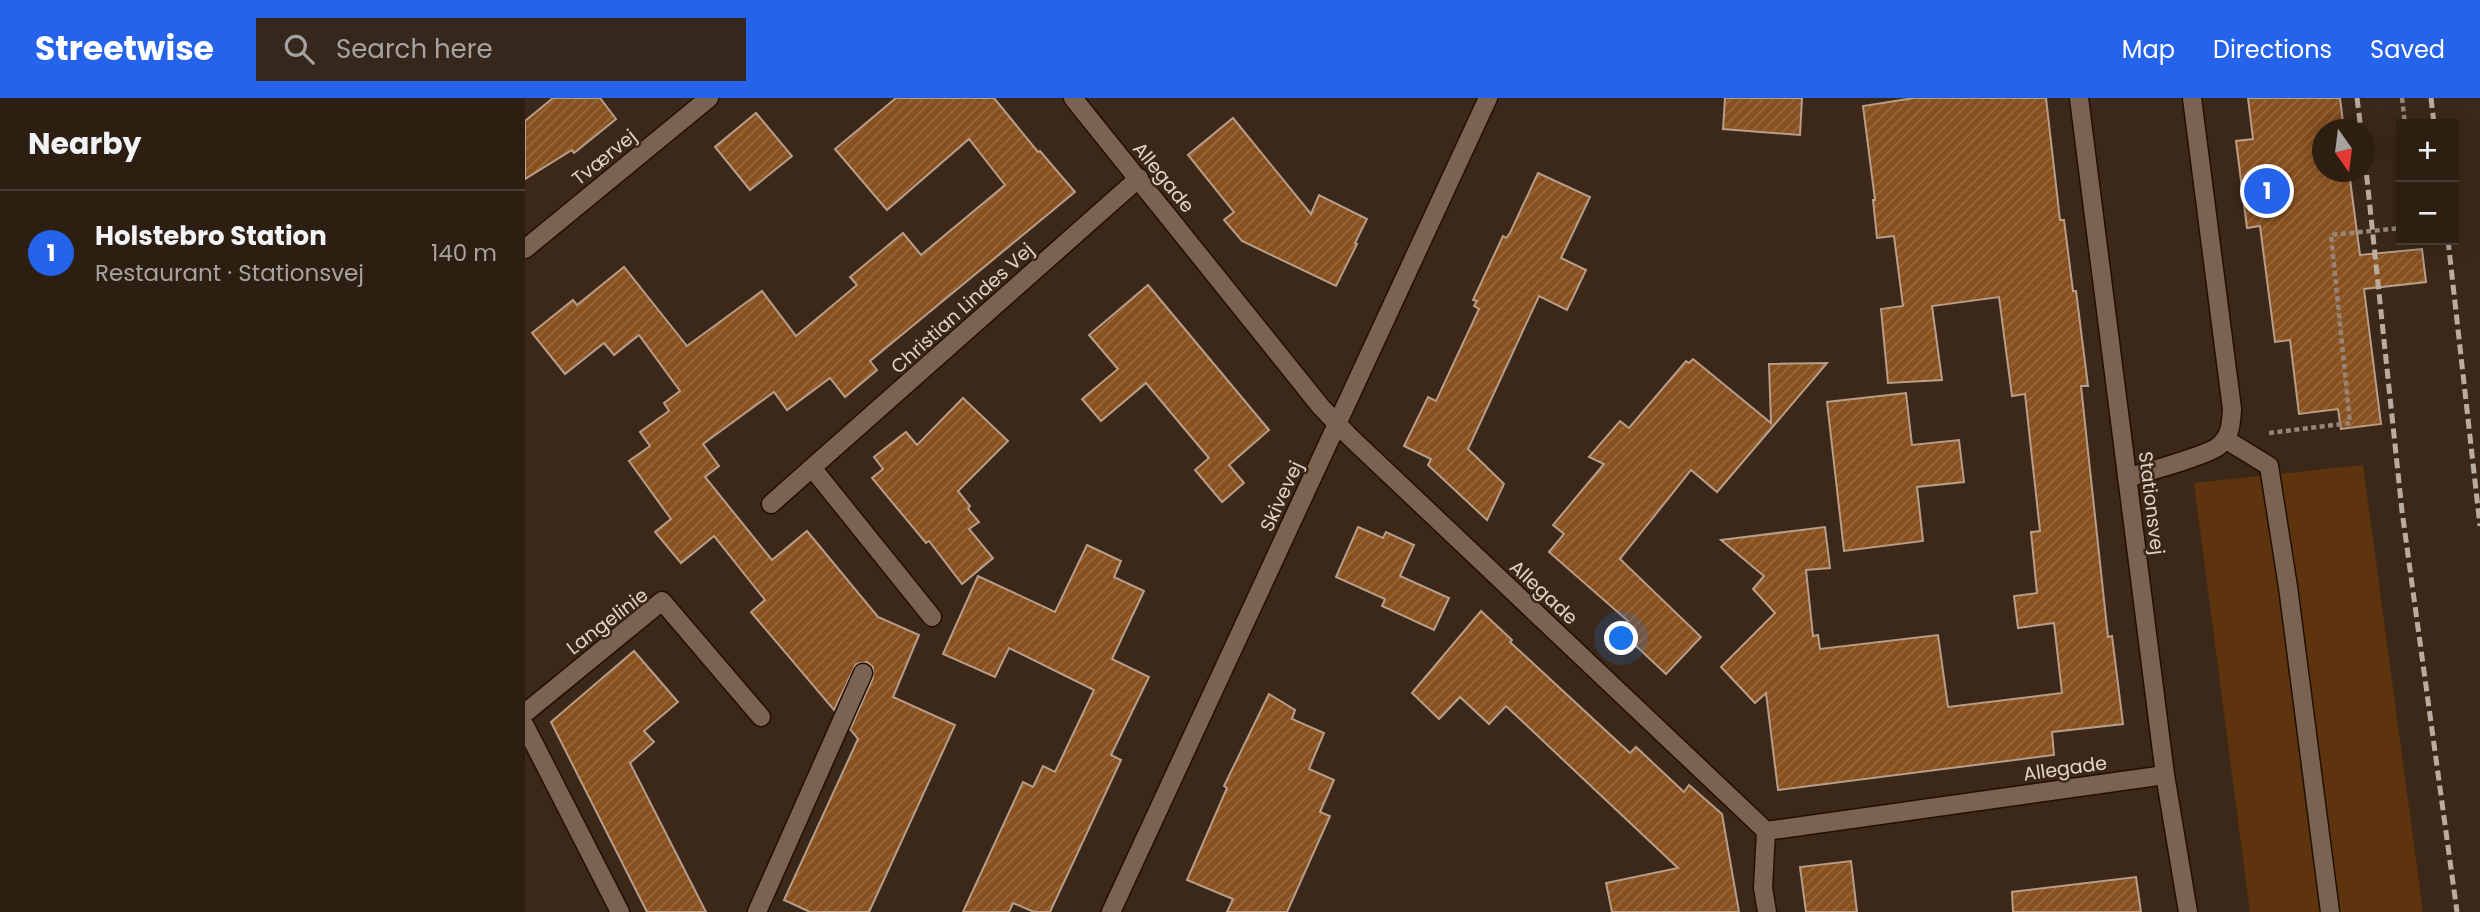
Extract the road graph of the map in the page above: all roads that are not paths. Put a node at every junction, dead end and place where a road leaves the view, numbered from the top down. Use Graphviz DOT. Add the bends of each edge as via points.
graph roads {
  1 [pos="709,98"];
  2 [pos="1073,98"];
  3 [pos="1488,98"];
  4 [pos="2079,98"];
  5 [pos="2192,98"];
  6 [pos="1139,178"];
  7 [pos="525,249"];
  8 [pos="1338,423"];
  9 [pos="2225,439"];
  10 [pos="813,469"];
  11 [pos="2127,478"];
  12 [pos="771,504"];
  13 [pos="932,617"];
  14 [pos="863,673"];
  15 [pos="525,713"];
  16 [pos="761,717"];
  17 [pos="525,726"];
  18 [pos="2165,775"];
  19 [pos="1766,831"];
  20 [pos="620,912"];
  21 [pos="757,912"];
  22 [pos="1111,912"];
  23 [pos="1767,912"];
  24 [pos="2188,912"];
  25 [pos="2330,912"];
  1 -- 7 [label="street, Tværvej"];
  2 -- 6 [label="street, Allegade"];
  3 -- 8 [label="street, Skivevej"];
  4 -- 11 [label="street, Stationsvej"];
  5 -- 9 [label="street" via="2232,409"];
  6 -- 8 [label="street, Allegade"];
  6 -- 10 [label="street, Christian Lindes Vej"];
  8 -- 19 [label="street, Allegade"];
  8 -- 22 [label="street, Skivevej"];
  9 -- 11 [label="street" via="2214,449"];
  9 -- 25 [label="street" via="2269,466"];
  10 -- 12 [label="street, Christian Lindes Vej"];
  10 -- 13 [label="street"];
  11 -- 18 [label="street, Stationsvej"];
  14 -- 21 [label="street"];
  15 -- 16 [label="street, Langelinie" via="662,601"];
  17 -- 20 [label="street"];
  18 -- 19 [label="street, Allegade"];
  18 -- 24 [label="street, Stationsvej"];
  19 -- 23 [label="street" via="1763,888"];
}
